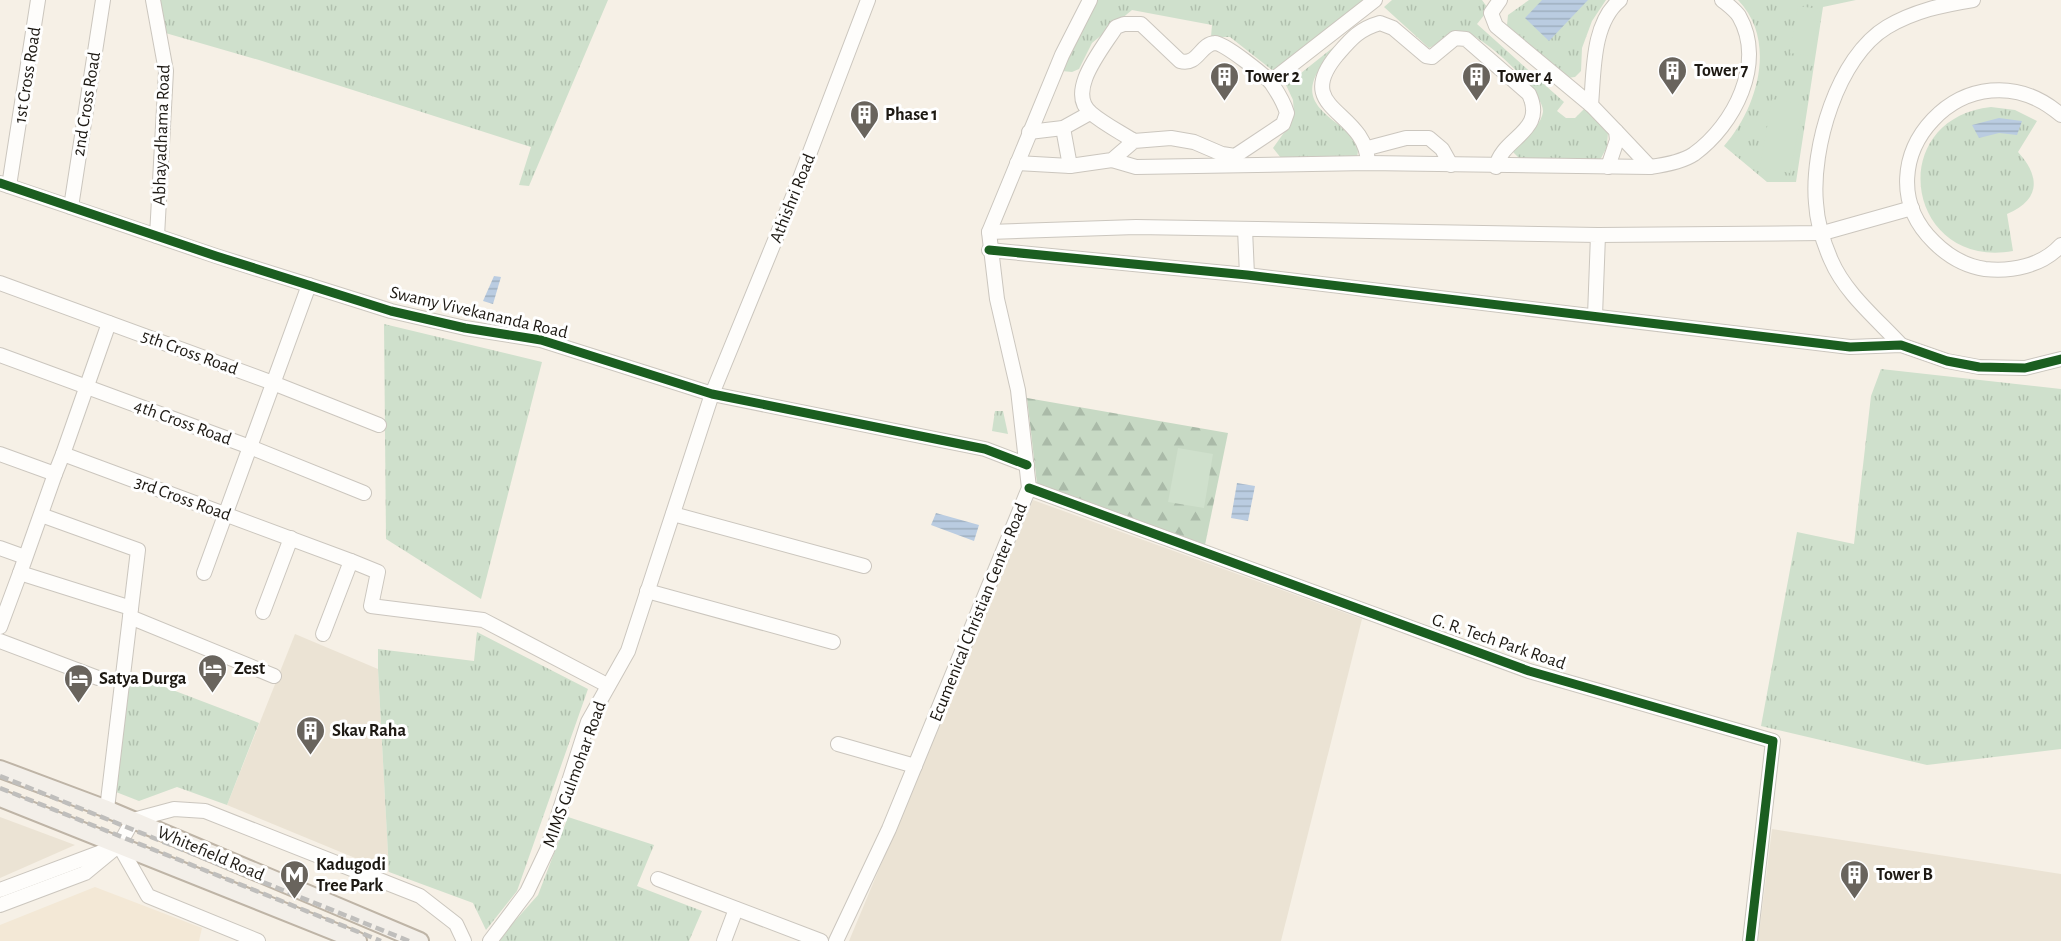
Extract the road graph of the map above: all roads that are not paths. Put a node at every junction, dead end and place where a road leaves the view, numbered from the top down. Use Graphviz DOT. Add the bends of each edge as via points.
graph roads {
  1 [pos="38,0"];
  2 [pos="103,0"];
  3 [pos="153,0"];
  4 [pos="868,0"];
  5 [pos="1090,0"];
  6 [pos="1620,0"];
  7 [pos="1722,0"];
  8 [pos="1973,0"];
  9 [pos="1496,1"];
  10 [pos="1371,3"];
  11 [pos="1380,23"];
  12 [pos="1271,81"];
  13 [pos="1591,105"];
  14 [pos="1090,113"];
  15 [pos="2061,115"];
  16 [pos="1063,128"];
  17 [pos="1616,131"];
  18 [pos="1029,132"];
  19 [pos="1134,141"];
  20 [pos="1368,148"];
  21 [pos="1112,160"];
  22 [pos="1017,163"];
  23 [pos="1368,163"];
  24 [pos="1452,165"];
  25 [pos="1070,166"];
  26 [pos="1496,167"];
  27 [pos="1608,167"];
  28 [pos="1650,167"];
  29 [pos="5,184"];
  30 [pos="70,207"];
  31 [pos="1912,208"];
  32 [pos="1245,229"];
  33 [pos="989,232"];
  34 [pos="1823,233"];
  35 [pos="157,236"];
  36 [pos="1598,236"];
  37 [pos="2061,245"];
  38 [pos="989,250"];
  39 [pos="1247,275"];
  40 [pos="0,283"];
  41 [pos="309,285"];
  42 [pos="1595,316"];
  43 [pos="109,322"];
  44 [pos="1901,345"];
  45 [pos="0,355"];
  46 [pos="2061,359"];
  47 [pos="273,383"];
  48 [pos="87,387"];
  49 [pos="712,394"];
  50 [pos="379,425"];
  51 [pos="250,447"];
  52 [pos="0,454"];
  53 [pos="63,454"];
  54 [pos="1027,465"];
  55 [pos="56,474"];
  56 [pos="1029,488"];
  57 [pos="364,493"];
  58 [pos="226,513"];
  59 [pos="672,514"];
  60 [pos="40,515"];
  61 [pos="291,538"];
  62 [pos="0,548"];
  63 [pos="25,557"];
  64 [pos="351,561"];
  65 [pos="864,566"];
  66 [pos="20,573"];
  67 [pos="204,573"];
  68 [pos="647,591"];
  69 [pos="263,612"];
  70 [pos="130,613"];
  71 [pos="0,627"];
  72 [pos="323,634"];
  73 [pos="0,640"];
  74 [pos="833,642"];
  75 [pos="274,675"];
  76 [pos="98,678"];
  77 [pos="606,686"];
  78 [pos="838,744"];
  79 [pos="915,766"];
  80 [pos="0,769"];
  81 [pos="0,798"];
  82 [pos="106,809"];
  83 [pos="133,820"];
  84 [pos="120,845"];
  85 [pos="658,879"];
  86 [pos="0,890"];
  87 [pos="0,906"];
  88 [pos="736,909"];
  89 [pos="258,941"];
  90 [pos="358,941"];
  91 [pos="420,941"];
  92 [pos="464,941"];
  93 [pos="490,941"];
  94 [pos="724,941"];
  95 [pos="821,941"];
  96 [pos="837,941"];
  97 [pos="1749,941"];
  1 -- 29 [label="street, 1st Cross Road"];
  2 -- 30 [label="street, 2nd Cross Road"];
  3 -- 35 [label="street, Abhayadhama Road" via="166,71"];
  4 -- 49 [label="street, Athishri Road"];
  5 -- 18 [label="street, Ecumenical Christian Center Road"];
  6 -- 13 [label="street" via="1610,8 1597,45"];
  7 -- 28 [label="street" via="1738,15 1748,39 1744,88 1736,106 1693,154"];
  8 -- 34 [label="street" via="1921,10 1884,28 1856,57 1829,110 1821,141 1816,205"];
  9 -- 13 [label="street" via="1491,13 1496,26"];
  10 -- 11 [label="street"];
  10 -- 12 [label="street"];
  11 -- 20 [label="street" via="1356,33 1321,81 1324,99"];
  11 -- 26 [label="street" via="1393,28 1426,56 1432,57 1455,38 1466,39 1529,94 1533,116 1527,129 1497,158"];
  12 -- 14 [label="street" via="1222,44 1210,45 1193,60 1180,61 1141,24 1124,24 1116,27 1085,77 1082,96"];
  12 -- 19 [label="street" via="1284,105 1284,124 1240,154 1228,156 1180,139"];
  13 -- 17 [label="street"];
  14 -- 16 [label="street"];
  14 -- 19 [label="street"];
  15 -- 31 [label="street" via="2048,103 2022,92 1995,89 1967,95 1943,108 1924,128 1912,153 1907,180"];
  16 -- 18 [label="street"];
  16 -- 25 [label="street"];
  17 -- 27 [label="street"];
  17 -- 28 [label="street"];
  18 -- 22 [label="street, Ecumenical Christian Center Road"];
  19 -- 21 [label="street"];
  20 -- 23 [label="street"];
  20 -- 24 [label="street" via="1406,138 1429,138"];
  21 -- 23 [label="street" via="1136,167"];
  21 -- 25 [label="street"];
  22 -- 25 [label="street"];
  22 -- 33 [label="street, Ecumenical Christian Center Road"];
  23 -- 24 [label="street"];
  24 -- 26 [label="street"];
  26 -- 27 [label="street"];
  27 -- 28 [label="street"];
  29 -- 30 [label="street, Swamy Vivekananda Road"];
  30 -- 35 [label="street, Swamy Vivekananda Road"];
  31 -- 34 [label="street"];
  31 -- 37 [label="street" via="1925,234 1946,254 1972,267 2002,271 2030,265"];
  32 -- 33 [label="street" via="1136,227"];
  32 -- 36 [label="street"];
  32 -- 39 [label="street"];
  33 -- 38 [label="street, Ecumenical Christian Center Road"];
  34 -- 36 [label="street"];
  34 -- 44 [label="street" via="1846,286"];
  35 -- 41 [label="street, Swamy Vivekananda Road"];
  36 -- 42 [label="street"];
  38 -- 39 [label="street"];
  38 -- 54 [label="street, Ecumenical Christian Center Road" via="1018,390"];
  39 -- 42 [label="street"];
  40 -- 43 [label="street, 5th Cross Road"];
  41 -- 47 [label="street"];
  41 -- 49 [label="street, Swamy Vivekananda Road" via="392,311 541,340"];
  42 -- 44 [label="street" via="1850,347"];
  43 -- 47 [label="street, 5th Cross Road"];
  43 -- 48 [label="street"];
  44 -- 46 [label="street" via="1979,367 2025,368"];
  45 -- 48 [label="street, 4th Cross Road"];
  47 -- 50 [label="street, 5th Cross Road"];
  47 -- 51 [label="street"];
  48 -- 51 [label="street, 4th Cross Road"];
  48 -- 53 [label="street"];
  49 -- 54 [label="street, Swamy Vivekananda Road" via="985,449"];
  49 -- 59 [label="street, MIMS Gulmohar Road"];
  51 -- 57 [label="street, 4th Cross Road"];
  51 -- 58 [label="street"];
  52 -- 55 [label="street"];
  53 -- 55 [label="street"];
  53 -- 58 [label="street, 3rd Cross Road"];
  54 -- 56 [label="street, Ecumenical Christian Center Road"];
  55 -- 60 [label="street"];
  56 -- 79 [label="street, Ecumenical Christian Center Road"];
  56 -- 97 [label="street, G. R. Tech Park Road" via="1529,671 1773,741"];
  58 -- 61 [label="street, 3rd Cross Road"];
  58 -- 67 [label="street"];
  59 -- 65 [label="street"];
  59 -- 68 [label="street, MIMS Gulmohar Road"];
  60 -- 63 [label="street"];
  60 -- 70 [label="street" via="138,550"];
  61 -- 64 [label="street, 3rd Cross Road"];
  61 -- 69 [label="street"];
  62 -- 63 [label="street"];
  63 -- 66 [label="street"];
  64 -- 72 [label="street"];
  64 -- 77 [label="street, 3rd Cross Road" via="378,572 371,606 483,620"];
  66 -- 70 [label="street"];
  66 -- 71 [label="street"];
  68 -- 74 [label="street"];
  68 -- 77 [label="street, MIMS Gulmohar Road" via="628,651"];
  70 -- 75 [label="street"];
  70 -- 82 [label="street"];
  73 -- 76 [label="street"];
  77 -- 93 [label="street, MIMS Gulmohar Road" via="588,722 547,850 527,892"];
  78 -- 79 [label="street"];
  79 -- 96 [label="street, Ecumenical Christian Center Road"];
  80 -- 82 [label="main road, Whitefield Road"];
  81 -- 84 [label="main road, Whitefield Road"];
  82 -- 83 [label="main road, Whitefield Road"];
  83 -- 84 [label="street"];
  83 -- 91 [label="main road, Whitefield Road"];
  83 -- 92 [label="street" via="174,808 205,811 420,896 456,924"];
  84 -- 86 [label="street"];
  84 -- 87 [label="street" via="85,873"];
  84 -- 89 [label="street" via="148,896"];
  84 -- 90 [label="main road, Whitefield Road"];
  85 -- 88 [label="street"];
  88 -- 94 [label="street"];
  88 -- 95 [label="street"];
}
